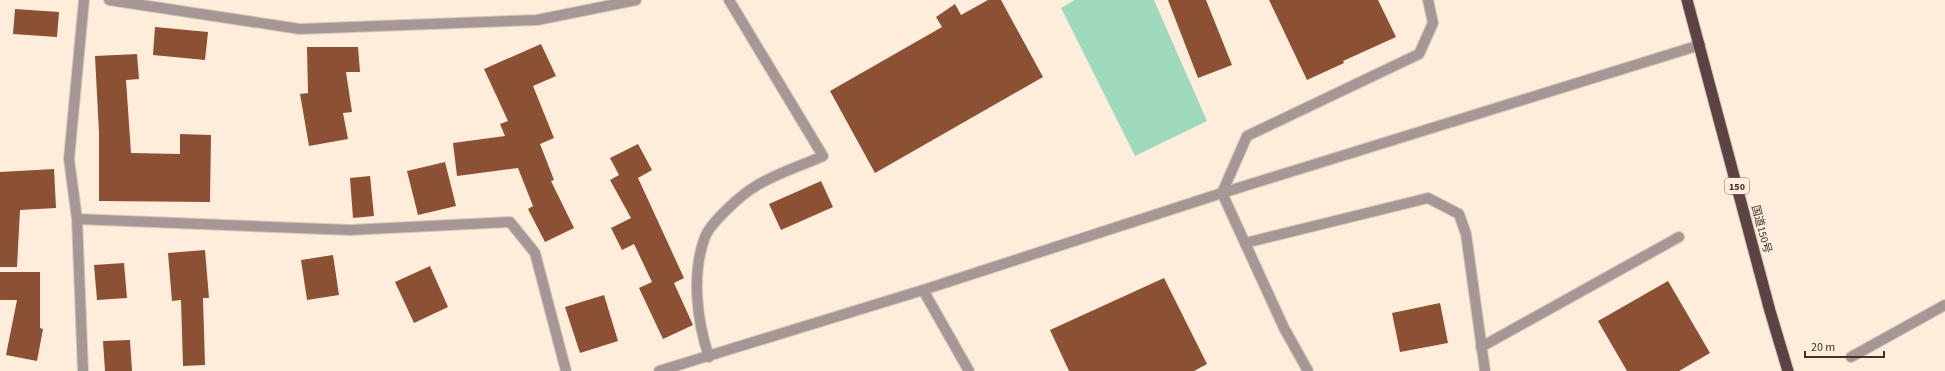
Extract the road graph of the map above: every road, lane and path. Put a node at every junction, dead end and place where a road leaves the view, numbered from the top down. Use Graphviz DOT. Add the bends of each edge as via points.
graph roads {
  1 [pos="84,0"];
  2 [pos="109,0"];
  3 [pos="636,0"];
  4 [pos="729,0"];
  5 [pos="1428,0"];
  6 [pos="1687,0"];
  7 [pos="1700,44"];
  8 [pos="1222,193"];
  9 [pos="77,219"];
  10 [pos="1678,237"];
  11 [pos="1245,243"];
  12 [pos="923,290"];
  13 [pos="1945,305"];
  14 [pos="1481,347"];
  15 [pos="710,357"];
  16 [pos="1851,357"];
  17 [pos="666,370"];
  18 [pos="83,371"];
  19 [pos="566,371"];
  20 [pos="970,371"];
  21 [pos="1308,371"];
  22 [pos="1484,371"];
  23 [pos="1788,371"];
  1 -- 9 [label="street" via="69,160"];
  2 -- 3 [label="street" via="300,29 537,20"];
  4 -- 15 [label="street" via="823,156 757,186 726,211 706,236 697,271 701,332"];
  5 -- 8 [label="street" via="1433,23 1419,54 1247,136"];
  6 -- 7 [label="highway, 国道150号 / 150"];
  7 -- 8 [label="street"];
  7 -- 23 [label="highway, 国道150号 / 150"];
  8 -- 11 [label="street"];
  8 -- 12 [label="street"];
  9 -- 18 [label="street"];
  9 -- 19 [label="street" via="350,230 510,222 535,253"];
  10 -- 14 [label="street"];
  11 -- 14 [label="street" via="1428,198 1459,214 1466,234"];
  11 -- 21 [label="street" via="1284,328"];
  12 -- 15 [label="street"];
  12 -- 20 [label="street"];
  13 -- 16 [label="street"];
  14 -- 22 [label="street"];
  15 -- 17 [label="street"];
}
